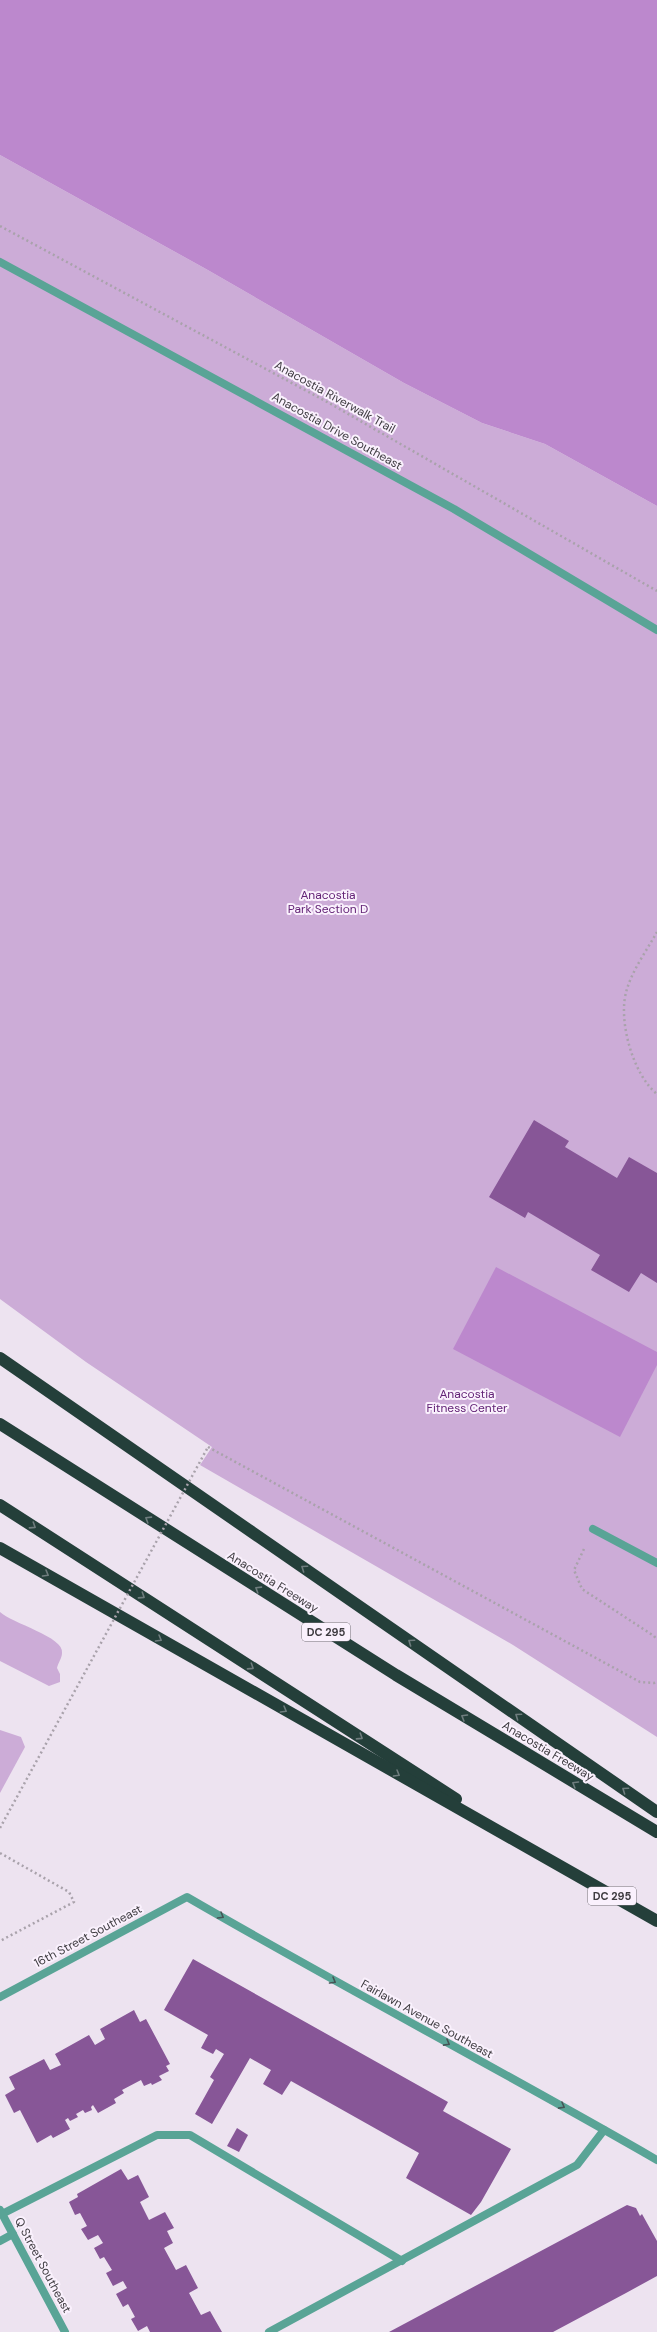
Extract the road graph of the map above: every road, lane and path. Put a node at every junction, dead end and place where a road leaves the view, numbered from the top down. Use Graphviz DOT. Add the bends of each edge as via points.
graph roads {
  1 [pos="0,226"];
  2 [pos="0,262"];
  3 [pos="657,591"];
  4 [pos="657,630"];
  5 [pos="657,932"];
  6 [pos="657,1094"];
  7 [pos="0,1358"];
  8 [pos="0,1424"];
  9 [pos="0,1505"];
  10 [pos="593,1529"];
  11 [pos="0,1548"];
  12 [pos="657,1563"];
  13 [pos="657,1640"];
  14 [pos="657,1681"];
  15 [pos="657,1812"];
  16 [pos="0,1828"];
  17 [pos="657,1832"];
  18 [pos="0,1853"];
  19 [pos="568,1872"];
  20 [pos="187,1897"];
  21 [pos="657,1921"];
  22 [pos="0,1941"];
  23 [pos="0,1997"];
  24 [pos="604,2130"];
  25 [pos="657,2160"];
  26 [pos="1,2212"];
  27 [pos="13,2234"];
  28 [pos="0,2241"];
  29 [pos="402,2261"];
  30 [pos="65,2332"];
  31 [pos="269,2332"];
  1 -- 3 [label="path, Anacostia Riverwalk Trail" via="329,403"];
  2 -- 4 [label="street, Anacostia Drive Southeast" via="454,509"];
  5 -- 6 [label="path" via="626,989 625,1002 629,1043 640,1074 648,1087"];
  15 -- 7 [label="highway, one-way"];
  17 -- 8 [label="highway, Anacostia Freeway / DC 295, one-way" via="389,1671"];
  9 -- 19 [label="highway, one-way"];
  10 -- 12 [label="street"];
  10 -- 13 [label="path" via="574,1570 582,1589"];
  11 -- 19 [label="highway, DC 295, one-way"];
  14 -- 16 [label="path, bridge" via="640,1682 208,1447"];
  18 -- 22 [label="path" via="69,1892 74,1902"];
  19 -- 21 [label="highway, DC 295"];
  20 -- 23 [label="street, 16th Street Southeast"];
  20 -- 24 [label="street, Fairlawn Avenue Southeast, one-way" via="336,1983"];
  24 -- 25 [label="street, Fairlawn Avenue Southeast"];
  24 -- 29 [label="street" via="578,2166"];
  26 -- 27 [label="street, Q Street Southeast"];
  26 -- 29 [label="street" via="157,2135 190,2135"];
  27 -- 28 [label="street"];
  27 -- 30 [label="street, Q Street Southeast"];
  29 -- 31 [label="street"];
}
